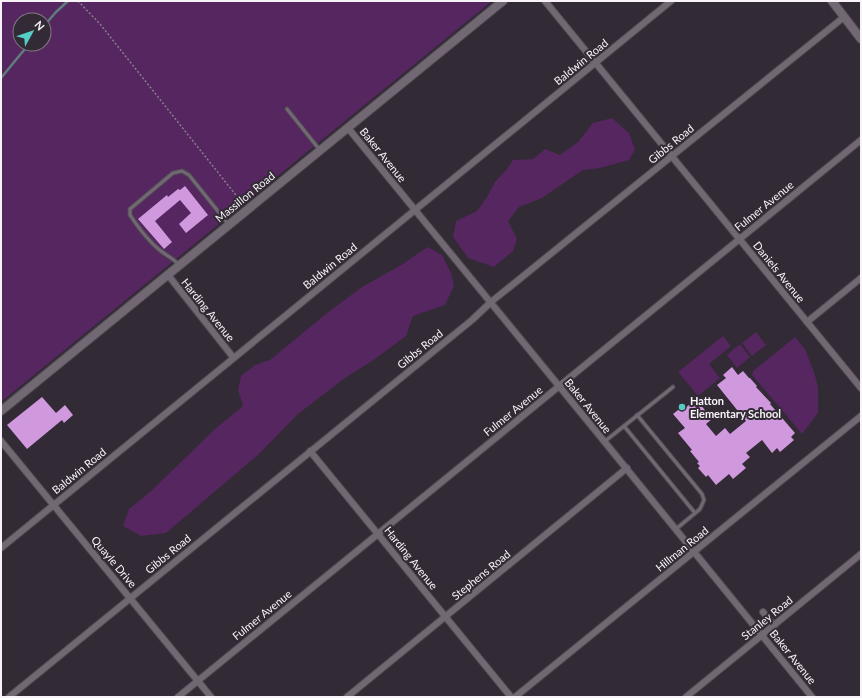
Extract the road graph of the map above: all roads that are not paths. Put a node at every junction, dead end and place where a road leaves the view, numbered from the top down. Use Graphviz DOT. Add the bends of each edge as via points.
graph roads {
  1 [pos="503,1"];
  2 [pos="545,1"];
  3 [pos="671,1"];
  4 [pos="832,1"];
  5 [pos="844,17"];
  6 [pos="861,39"];
  7 [pos="596,62"];
  8 [pos="287,109"];
  9 [pos="348,128"];
  10 [pos="861,140"];
  11 [pos="320,150"];
  12 [pos="672,156"];
  13 [pos="415,210"];
  14 [pos="229,225"];
  15 [pos="740,239"];
  16 [pos="180,265"];
  17 [pos="168,275"];
  18 [pos="861,278"];
  19 [pos="491,302"];
  20 [pos="807,322"];
  21 [pos="233,357"];
  22 [pos="559,387"];
  23 [pos="673,387"];
  24 [pos="861,388"];
  25 [pos="1,411"];
  26 [pos="637,415"];
  27 [pos="861,416"];
  28 [pos="624,426"];
  29 [pos="1,441"];
  30 [pos="604,442"];
  31 [pos="310,451"];
  32 [pos="627,468"];
  33 [pos="54,505"];
  34 [pos="695,513"];
  35 [pos="676,529"];
  36 [pos="378,533"];
  37 [pos="1,548"];
  38 [pos="694,552"];
  39 [pos="861,554"];
  40 [pos="130,597"];
  41 [pos="763,612"];
  42 [pos="446,616"];
  43 [pos="774,626"];
  44 [pos="762,635"];
  45 [pos="197,680"];
  46 [pos="8,697"];
  47 [pos="178,697"];
  48 [pos="211,697"];
  49 [pos="347,697"];
  50 [pos="511,697"];
  51 [pos="515,697"];
  52 [pos="686,697"];
  53 [pos="812,697"];
  1 -- 9 [label="street, Massillon Road"];
  2 -- 7 [label="street, Daniels Avenue"];
  3 -- 7 [label="street, Baldwin Road"];
  4 -- 5 [label="street"];
  5 -- 6 [label="street"];
  5 -- 12 [label="street, Gibbs Road"];
  7 -- 12 [label="street, Daniels Avenue"];
  7 -- 13 [label="street, Baldwin Road"];
  8 -- 11 [label="lane"];
  9 -- 11 [label="street, Massillon Road"];
  9 -- 13 [label="street, Baker Avenue"];
  10 -- 15 [label="street, Fulmer Avenue"];
  11 -- 14 [label="street, Massillon Road"];
  12 -- 15 [label="street, Daniels Avenue"];
  12 -- 19 [label="street, Gibbs Road"];
  13 -- 19 [label="street, Baker Avenue"];
  13 -- 21 [label="street, Baldwin Road"];
  14 -- 16 [label="street, Massillon Road"];
  14 -- 16 [label="lane" via="189,175 182,171 173,173 130,209 130,215 152,243"];
  15 -- 20 [label="street, Daniels Avenue"];
  15 -- 22 [label="street, Fulmer Avenue"];
  16 -- 17 [label="street, Massillon Road"];
  17 -- 21 [label="street, Harding Avenue"];
  17 -- 25 [label="street, Massillon Road"];
  18 -- 20 [label="street"];
  19 -- 22 [label="street, Baker Avenue"];
  19 -- 31 [label="street, Gibbs Road"];
  20 -- 24 [label="street, Daniels Avenue"];
  21 -- 33 [label="street, Baldwin Road"];
  22 -- 30 [label="street, Baker Avenue"];
  22 -- 36 [label="street, Fulmer Avenue"];
  23 -- 26 [label="lane"];
  26 -- 28 [label="lane"];
  26 -- 34 [label="lane" via="702,494 704,500"];
  27 -- 38 [label="street, Hillman Road"];
  28 -- 30 [label="lane"];
  28 -- 34 [label="lane"];
  29 -- 33 [label="street, Quayle Drive"];
  30 -- 32 [label="street, Baker Avenue"];
  31 -- 36 [label="street, Harding Avenue"];
  31 -- 40 [label="street, Gibbs Road"];
  32 -- 35 [label="street, Baker Avenue"];
  32 -- 42 [label="street, Stephens Road"];
  33 -- 37 [label="street, Baldwin Road"];
  33 -- 40 [label="street, Quayle Drive"];
  34 -- 35 [label="lane"];
  35 -- 38 [label="street, Baker Avenue"];
  36 -- 42 [label="street, Harding Avenue"];
  36 -- 45 [label="street, Fulmer Avenue"];
  38 -- 44 [label="street, Baker Avenue"];
  38 -- 51 [label="street, Hillman Road"];
  39 -- 43 [label="street, Stanley Road"];
  40 -- 45 [label="street, Quayle Drive"];
  40 -- 46 [label="street, Gibbs Road"];
  41 -- 43 [label="street"];
  42 -- 49 [label="street, Stephens Road"];
  42 -- 50 [label="street, Harding Avenue"];
  43 -- 44 [label="street, Stanley Road"];
  44 -- 52 [label="street, Stanley Road"];
  44 -- 53 [label="street, Baker Avenue"];
  45 -- 47 [label="street, Fulmer Avenue"];
  45 -- 48 [label="street, Quayle Drive"];
}
